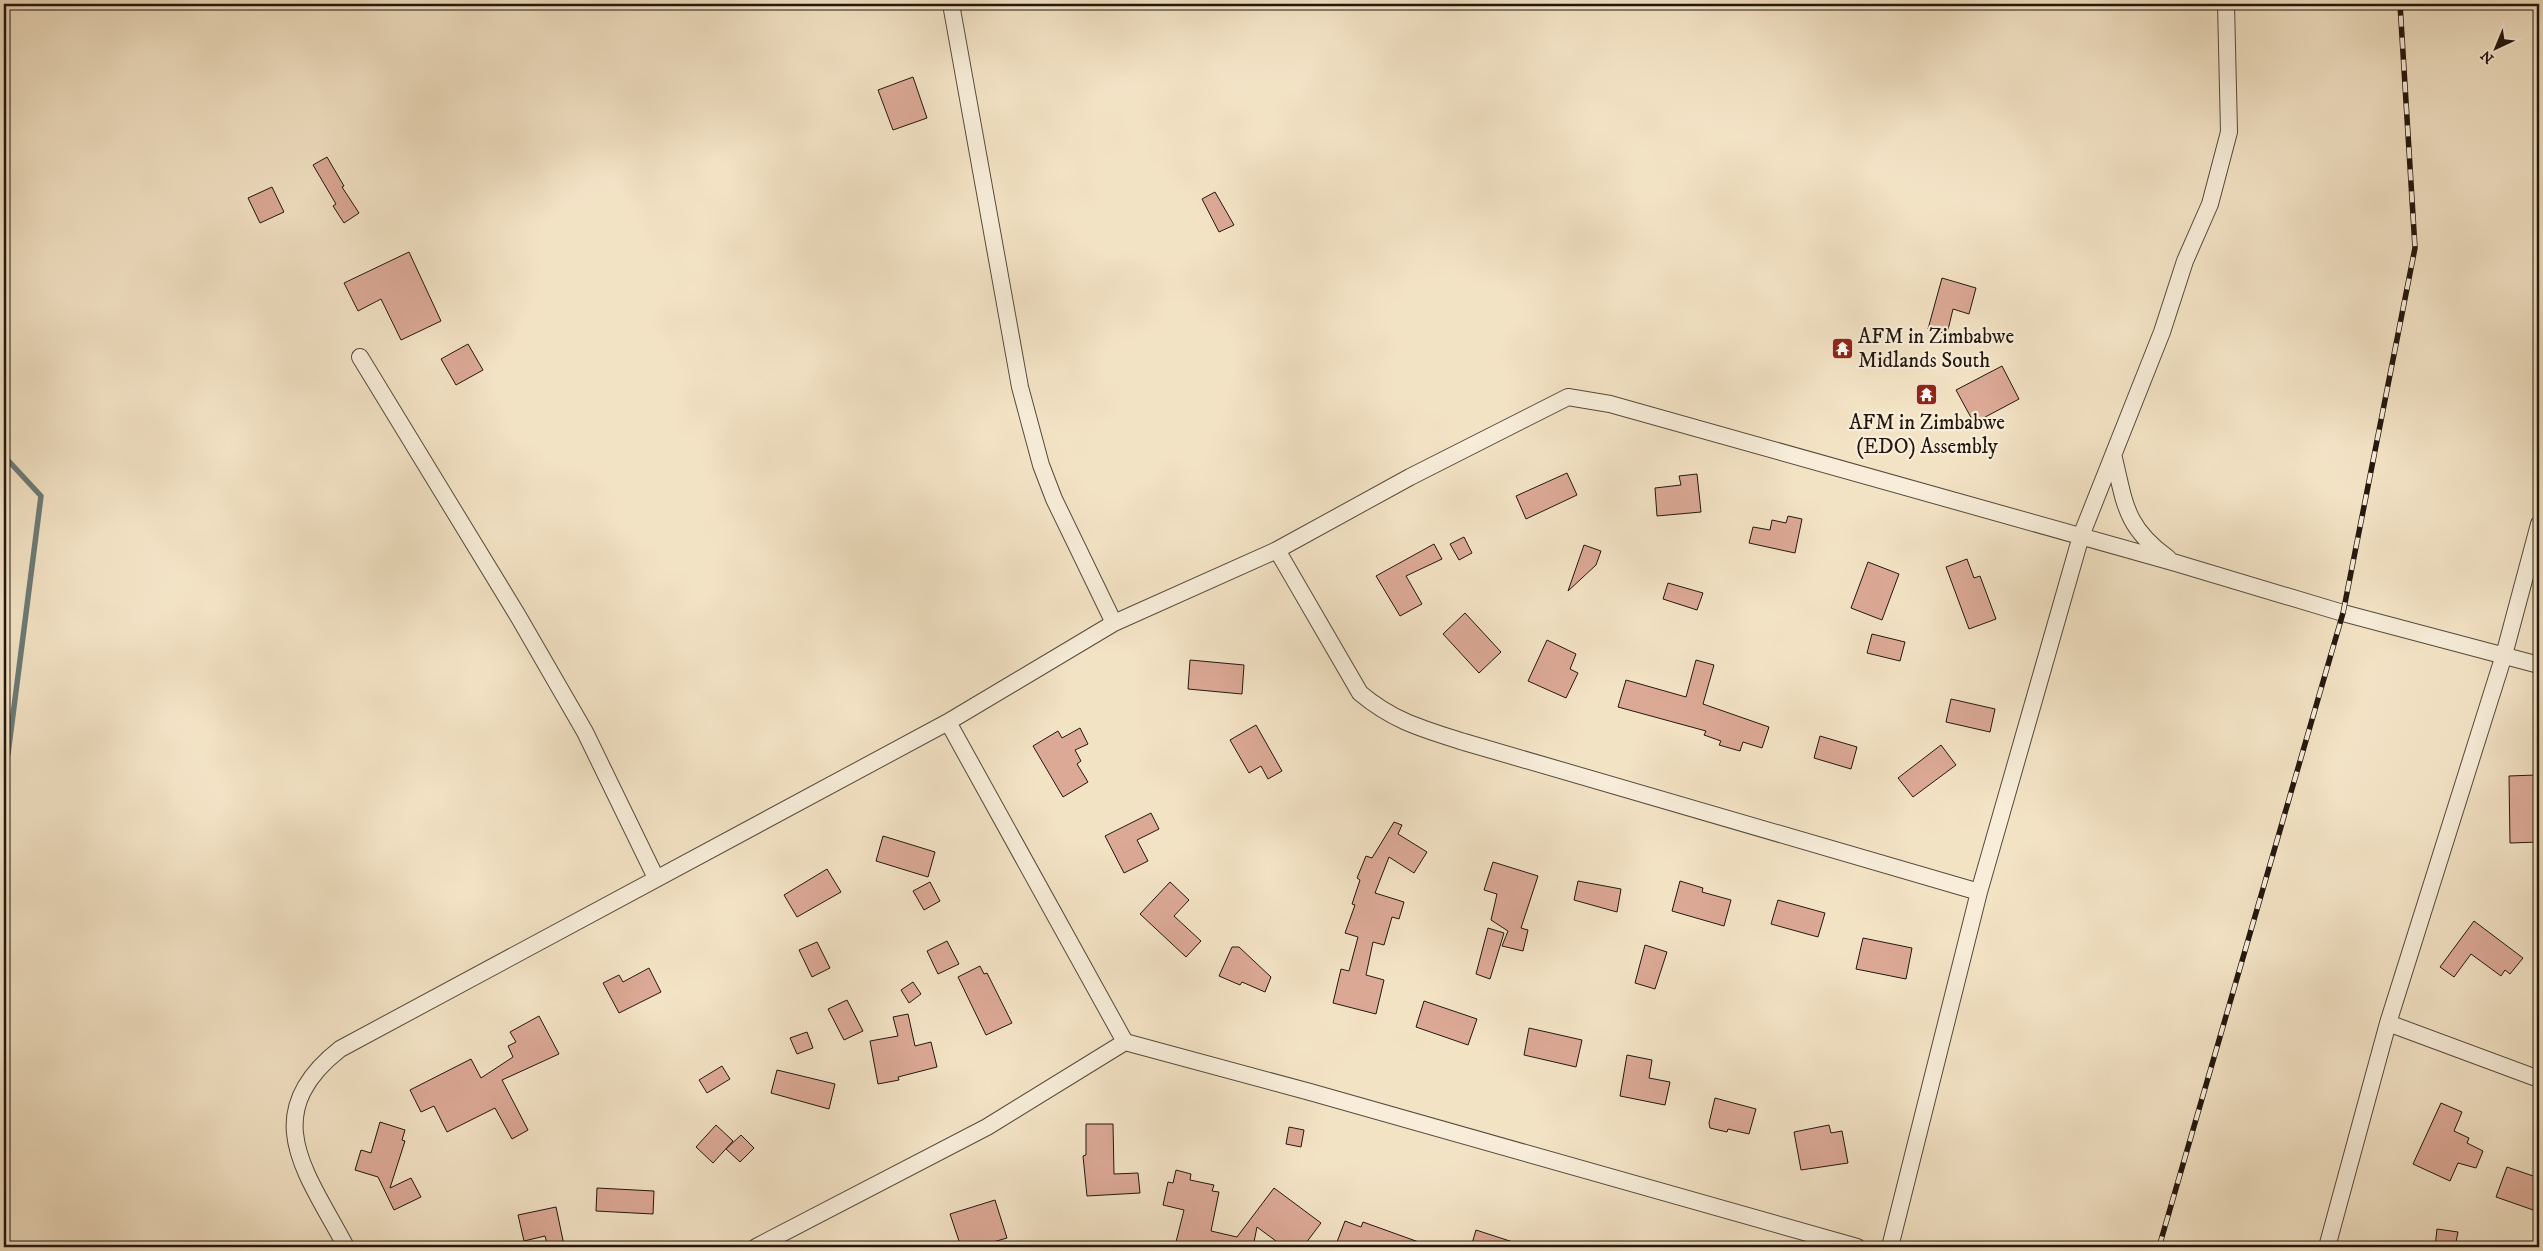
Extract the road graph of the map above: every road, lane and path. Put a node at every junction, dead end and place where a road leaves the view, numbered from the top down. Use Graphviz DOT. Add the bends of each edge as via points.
graph roads {
  1 [pos="952,4"];
  2 [pos="2226,4"];
  3 [pos="360,357"];
  4 [pos="2114,458"];
  5 [pos="2539,524"];
  6 [pos="2081,536"];
  7 [pos="1276,550"];
  8 [pos="2176,563"];
  9 [pos="1114,623"];
  10 [pos="2504,654"];
  11 [pos="2539,664"];
  12 [pos="948,722"];
  13 [pos="656,878"];
  14 [pos="1979,892"];
  15 [pos="2388,1023"];
  16 [pos="1124,1042"];
  17 [pos="2539,1079"];
  18 [pos="346,1247"];
  19 [pos="756,1247"];
  20 [pos="1857,1247"];
  21 [pos="1890,1247"];
  22 [pos="2326,1247"];
  1 -- 9 [label="street" via="1020,387 1041,465 1054,499"];
  2 -- 4 [label="street" via="2229,132 2210,204 2185,261"];
  3 -- 13 [label="street" via="585,732"];
  4 -- 6 [label="street"];
  4 -- 8 [label="street" via="2130,519 2142,538"];
  5 -- 10 [label="street"];
  6 -- 7 [label="street" via="1610,404 1568,398 1410,476"];
  6 -- 8 [label="street"];
  6 -- 14 [label="street"];
  7 -- 9 [label="street"];
  7 -- 14 [label="street" via="1360,693 1398,720"];
  8 -- 10 [label="street" via="2342,613"];
  9 -- 12 [label="street"];
  10 -- 11 [label="street"];
  10 -- 15 [label="street"];
  12 -- 13 [label="street"];
  12 -- 16 [label="street"];
  13 -- 18 [label="street" via="340,1049 320,1065 296,1106 294,1134 301,1161"];
  14 -- 21 [label="street"];
  15 -- 17 [label="street"];
  15 -- 22 [label="street"];
  16 -- 19 [label="street" via="987,1127"];
  16 -- 20 [label="street"];
}
